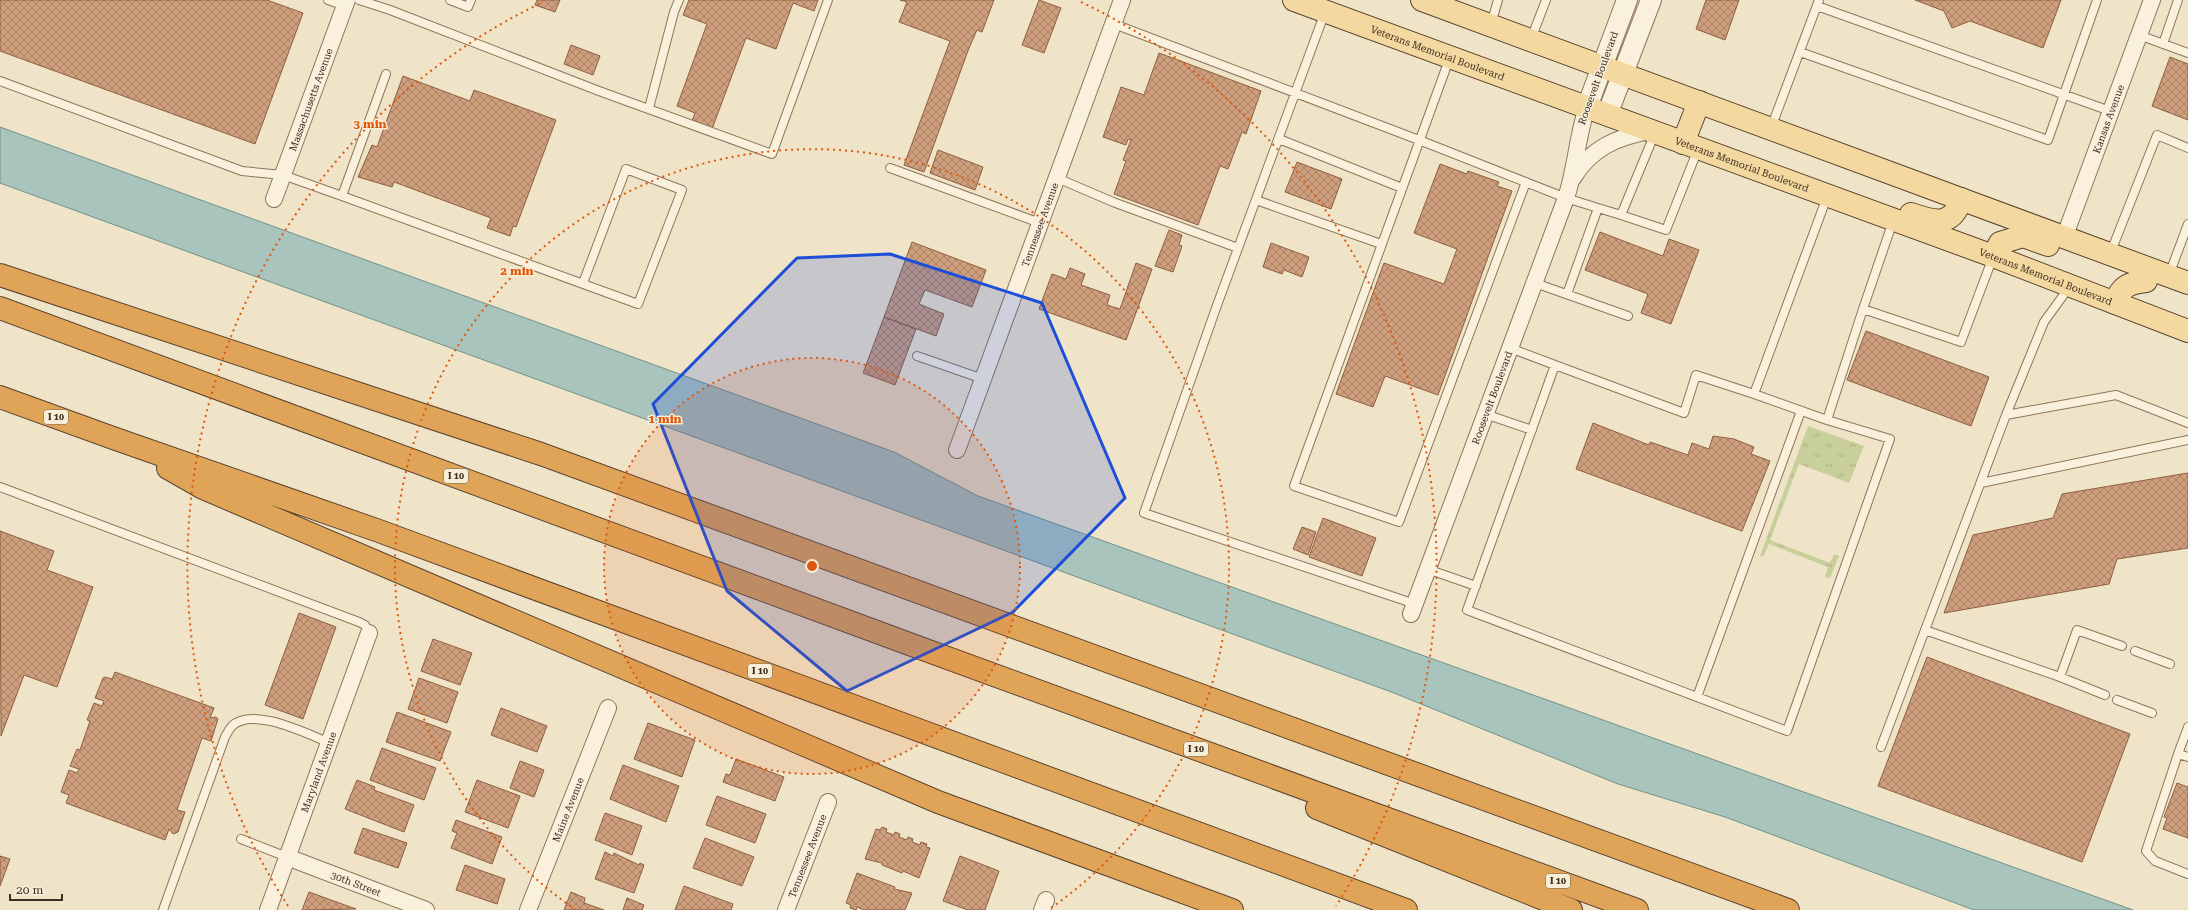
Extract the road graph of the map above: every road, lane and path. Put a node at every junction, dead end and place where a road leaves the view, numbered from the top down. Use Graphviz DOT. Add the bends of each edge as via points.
graph roads {
  1 [pos="328,0"];
  2 [pos="450,0"];
  3 [pos="471,0"];
  4 [pos="679,0"];
  5 [pos="828,0"];
  6 [pos="1122,0"];
  7 [pos="1294,0"];
  8 [pos="1422,0"];
  9 [pos="1498,0"];
  10 [pos="1546,0"];
  11 [pos="1627,0"];
  12 [pos="1651,0"];
  13 [pos="2097,0"];
  14 [pos="2152,0"];
  15 [pos="2178,0"];
  16 [pos="350,2"];
  17 [pos="1818,3"];
  18 [pos="1446,4"];
  19 [pos="1326,12"];
  20 [pos="1114,24"];
  21 [pos="1490,25"];
  22 [pos="2139,35"];
  23 [pos="1530,40"];
  24 [pos="2163,44"];
  25 [pos="1800,52"];
  26 [pos="2188,53"];
  27 [pos="1450,57"];
  28 [pos="1602,65"];
  29 [pos="386,74"];
  30 [pos="1624,74"];
  31 [pos="0,81"];
  32 [pos="1296,93"];
  33 [pos="2065,94"];
  34 [pos="1699,102"];
  35 [pos="1587,107"];
  36 [pos="649,108"];
  37 [pos="2110,111"];
  38 [pos="1608,115"];
  39 [pos="1771,129"];
  40 [pos="1653,132"];
  41 [pos="1279,139"];
  42 [pos="1419,140"];
  43 [pos="1690,146"];
  44 [pos="2188,148"];
  45 [pos="890,168"];
  46 [pos="1750,168"];
  47 [pos="283,175"];
  48 [pos="1057,178"];
  49 [pos="1572,181"];
  50 [pos="1526,182"];
  51 [pos="1402,188"];
  52 [pos="342,196"];
  53 [pos="1827,196"];
  54 [pos="1566,198"];
  55 [pos="274,199"];
  56 [pos="1961,199"];
  57 [pos="1256,200"];
  58 [pos="1598,208"];
  59 [pos="1621,215"];
  60 [pos="1893,221"];
  61 [pos="1040,223"];
  62 [pos="2188,224"];
  63 [pos="2064,238"];
  64 [pos="1381,244"];
  65 [pos="1238,248"];
  66 [pos="2110,254"];
  67 [pos="1993,256"];
  68 [pos="0,276"];
  69 [pos="2179,280"];
  70 [pos="2146,281"];
  71 [pos="583,283"];
  72 [pos="1535,283"];
  73 [pos="2071,286"];
  74 [pos="1567,294"];
  75 [pos="2188,297"];
  76 [pos="2115,303"];
  77 [pos="0,308"];
  78 [pos="1863,309"];
  79 [pos="1628,316"];
  80 [pos="2188,331"];
  81 [pos="1510,348"];
  82 [pos="916,356"];
  83 [pos="1555,365"];
  84 [pos="983,379"];
  85 [pos="1754,394"];
  86 [pos="0,396"];
  87 [pos="1801,411"];
  88 [pos="1486,414"];
  89 [pos="2006,415"];
  90 [pos="1827,420"];
  91 [pos="2188,423"];
  92 [pos="1532,430"];
  93 [pos="113,438"];
  94 [pos="2188,440"];
  95 [pos="957,450"];
  96 [pos="1980,483"];
  97 [pos="0,487"];
  98 [pos="1428,569"];
  99 [pos="1476,586"];
  100 [pos="1412,609"];
  101 [pos="1925,630"];
  102 [pos="369,633"];
  103 [pos="912,645"];
  104 [pos="2122,646"];
  105 [pos="2135,651"];
  106 [pos="2170,664"];
  107 [pos="2060,677"];
  108 [pos="2105,695"];
  109 [pos="1697,697"];
  110 [pos="2118,700"];
  111 [pos="608,708"];
  112 [pos="2152,713"];
  113 [pos="2188,727"];
  114 [pos="330,743"];
  115 [pos="1881,747"];
  116 [pos="2178,754"];
  117 [pos="2188,757"];
  118 [pos="828,802"];
  119 [pos="241,839"];
  120 [pos="287,857"];
  121 [pos="2188,874"];
  122 [pos="163,910"];
  123 [pos="268,910"];
  124 [pos="426,910"];
  125 [pos="528,910"];
  126 [pos="786,910"];
  127 [pos="1232,910"];
  128 [pos="1406,910"];
  129 [pos="1571,910"];
  130 [pos="1637,910"];
  131 [pos="1788,910"];
  1 -- 16 [label="lane"];
  2 -- 3 [label="lane" via="468,7"];
  4 -- 36 [label="lane"];
  5 -- 36 [label="lane" via="772,154"];
  6 -- 20 [label="street, Tennessee Avenue"];
  7 -- 19 [label="main road, Veterans Memorial Boulevard"];
  8 -- 18 [label="main road"];
  9 -- 21 [label="lane"];
  10 -- 23 [label="lane"];
  11 -- 28 [label="street, Roosevelt Boulevard"];
  12 -- 30 [label="street"];
  13 -- 33 [label="lane"];
  14 -- 22 [label="street, Kansas Avenue"];
  15 -- 24 [label="lane"];
  16 -- 36 [label="lane" via="390,10"];
  16 -- 47 [label="street, Massachusetts Avenue"];
  17 -- 25 [label="lane"];
  17 -- 33 [label="lane"];
  18 -- 21 [label="main road"];
  19 -- 27 [label="main road, Veterans Memorial Boulevard"];
  19 -- 32 [label="lane"];
  20 -- 32 [label="lane"];
  20 -- 48 [label="street, Tennessee Avenue"];
  21 -- 23 [label="main road"];
  22 -- 24 [label="lane"];
  22 -- 37 [label="street, Kansas Avenue"];
  23 -- 28 [label="main road"];
  24 -- 26 [label="lane"];
  25 -- 33 [label="lane" via="2048,140"];
  25 -- 39 [label="lane"];
  27 -- 35 [label="main road, Veterans Memorial Boulevard"];
  27 -- 42 [label="lane"];
  28 -- 30 [label="main road"];
  28 -- 35 [label="street, Roosevelt Boulevard"];
  29 -- 52 [label="lane"];
  30 -- 34 [label="main road"];
  30 -- 38 [label="street"];
  31 -- 47 [label="lane" via="242,171"];
  32 -- 41 [label="lane"];
  32 -- 42 [label="lane"];
  33 -- 37 [label="lane"];
  34 -- 39 [label="main road"];
  34 -- 43 [label="main road"];
  35 -- 38 [label="main road, Veterans Memorial Boulevard"];
  35 -- 49 [label="street, Roosevelt Boulevard" via="1577,143"];
  37 -- 63 [label="street, Kansas Avenue"];
  38 -- 40 [label="main road, Veterans Memorial Boulevard"];
  39 -- 56 [label="main road"];
  40 -- 43 [label="main road, Veterans Memorial Boulevard"];
  40 -- 49 [label="street, Roosevelt Boulevard" via="1609,142 1581,165"];
  40 -- 59 [label="lane"];
  41 -- 51 [label="lane"];
  41 -- 57 [label="lane"];
  42 -- 50 [label="lane"];
  42 -- 51 [label="lane"];
  43 -- 46 [label="main road, Veterans Memorial Boulevard"];
  43 -- 59 [label="lane" via="1666,230"];
  44 -- 66 [label="lane" via="2157,135"];
  45 -- 61 [label="lane"];
  46 -- 53 [label="main road, Veterans Memorial Boulevard"];
  46 -- 56 [label="main road" via="1775,163 1930,221 1942,221 1952,216 1958,210"];
  47 -- 52 [label="lane"];
  47 -- 55 [label="street, Massachusetts Avenue"];
  48 -- 61 [label="street, Tennessee Avenue"];
  48 -- 65 [label="lane" via="1113,202"];
  49 -- 54 [label="street, Roosevelt Boulevard"];
  50 -- 54 [label="lane"];
  50 -- 64 [label="lane" via="1399,522 1294,486"];
  51 -- 64 [label="lane"];
  52 -- 71 [label="lane"];
  53 -- 60 [label="main road, Veterans Memorial Boulevard"];
  53 -- 85 [label="lane"];
  54 -- 58 [label="lane"];
  54 -- 72 [label="street, Roosevelt Boulevard"];
  56 -- 63 [label="main road"];
  57 -- 64 [label="lane"];
  57 -- 65 [label="lane"];
  58 -- 59 [label="lane"];
  58 -- 74 [label="lane"];
  60 -- 67 [label="main road, Veterans Memorial Boulevard"];
  60 -- 78 [label="lane"];
  61 -- 84 [label="street, Tennessee Avenue"];
  62 -- 69 [label="lane"];
  63 -- 66 [label="main road"];
  65 -- 100 [label="lane" via="1144,513"];
  66 -- 69 [label="main road"];
  67 -- 70 [label="main road" via="2000,243 2023,236"];
  67 -- 73 [label="main road, Veterans Memorial Boulevard"];
  67 -- 78 [label="lane" via="1961,342"];
  68 -- 131 [label="highway" via="541,454"];
  70 -- 75 [label="main road"];
  70 -- 76 [label="main road" via="2123,287"];
  71 -- 71 [label="lane" via="638,304 682,190 626,169"];
  72 -- 74 [label="lane"];
  72 -- 81 [label="street, Roosevelt Boulevard"];
  73 -- 76 [label="main road, Veterans Memorial Boulevard"];
  73 -- 89 [label="lane" via="2044,322"];
  74 -- 79 [label="lane"];
  76 -- 80 [label="main road, Veterans Memorial Boulevard"];
  77 -- 103 [label="highway, I 10"];
  78 -- 90 [label="lane"];
  81 -- 83 [label="lane"];
  81 -- 88 [label="street, Roosevelt Boulevard"];
  82 -- 84 [label="lane"];
  83 -- 85 [label="lane" via="1684,413 1696,375"];
  83 -- 92 [label="lane"];
  84 -- 95 [label="street, Tennessee Avenue"];
  85 -- 87 [label="lane"];
  86 -- 93 [label="highway, I 10"];
  87 -- 90 [label="lane"];
  87 -- 109 [label="lane"];
  88 -- 92 [label="lane"];
  88 -- 98 [label="street, Roosevelt Boulevard"];
  89 -- 91 [label="lane" via="2116,396"];
  89 -- 96 [label="lane"];
  90 -- 109 [label="lane" via="1890,439 1787,731"];
  92 -- 99 [label="lane"];
  93 -- 127 [label="highway" via="203,488 938,802"];
  93 -- 128 [label="highway, I 10" via="379,531"];
  94 -- 96 [label="lane"];
  96 -- 101 [label="lane"];
  97 -- 102 [label="lane" via="348,617 365,625"];
  98 -- 99 [label="lane"];
  98 -- 100 [label="street, Roosevelt Boulevard"];
  99 -- 109 [label="lane" via="1467,610"];
  101 -- 107 [label="lane"];
  101 -- 115 [label="lane"];
  102 -- 114 [label="street, Maryland Avenue"];
  103 -- 129 [label="highway"];
  103 -- 130 [label="highway, I 10"];
  104 -- 107 [label="lane" via="2077,630"];
  105 -- 106 [label="lane"];
  107 -- 108 [label="lane"];
  110 -- 112 [label="lane"];
  111 -- 125 [label="street, Maine Avenue"];
  113 -- 116 [label="lane"];
  114 -- 120 [label="street, Maryland Avenue"];
  114 -- 122 [label="lane" via="272,720 244,721 232,726 225,737"];
  116 -- 117 [label="lane"];
  116 -- 121 [label="lane" via="2146,851 2155,861"];
  118 -- 126 [label="street, Tennessee Avenue"];
  119 -- 120 [label="lane"];
  120 -- 123 [label="street, Maryland Avenue"];
  120 -- 124 [label="street, 30th Street"];
}
